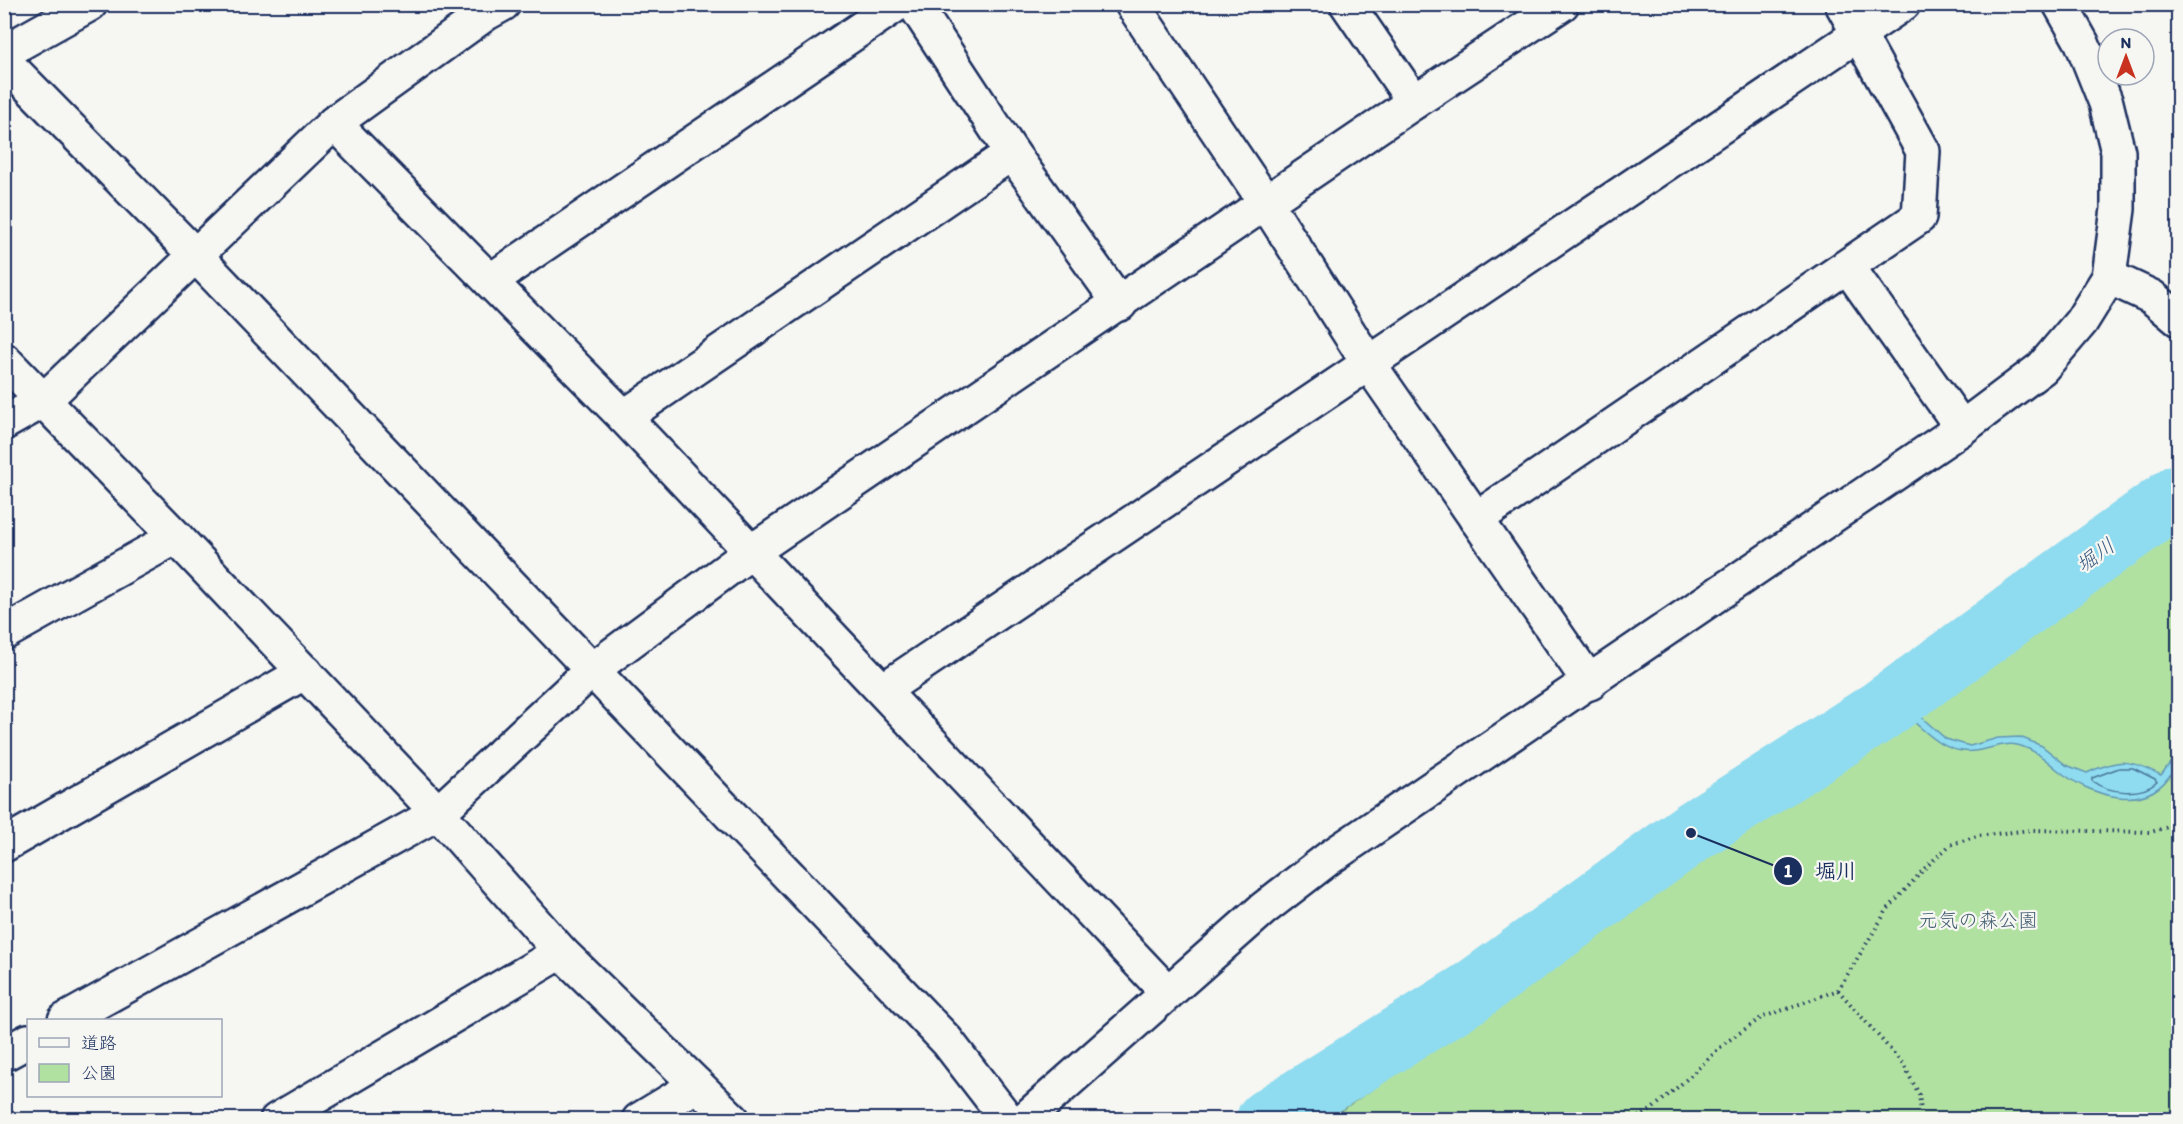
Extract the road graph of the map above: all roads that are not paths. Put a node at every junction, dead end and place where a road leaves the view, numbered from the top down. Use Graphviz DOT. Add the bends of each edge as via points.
graph roads {
  1 [pos="90,4"];
  2 [pos="503,4"];
  3 [pos="897,4"];
  4 [pos="914,4"];
  5 [pos="1132,4"];
  6 [pos="1347,4"];
  7 [pos="1562,4"];
  8 [pos="1842,4"];
  9 [pos="1903,4"];
  10 [pos="2060,4"];
  11 [pos="1859,33"];
  12 [pos="4,52"];
  13 [pos="4,61"];
  14 [pos="1414,102"];
  15 [pos="334,123"];
  16 [pos="1012,153"];
  17 [pos="1266,203"];
  18 [pos="195,255"];
  19 [pos="1848,267"];
  20 [pos="2109,277"];
  21 [pos="490,281"];
  22 [pos="1120,304"];
  23 [pos="2178,319"];
  24 [pos="4,360"];
  25 [pos="1369,364"];
  26 [pos="43,401"];
  27 [pos="624,417"];
  28 [pos="4,423"];
  29 [pos="1962,428"];
  30 [pos="1476,519"];
  31 [pos="176,537"];
  32 [pos="751,552"];
  33 [pos="4,633"];
  34 [pos="592,670"];
  35 [pos="305,672"];
  36 [pos="1590,683"];
  37 [pos="883,690"];
  38 [pos="438,813"];
  39 [pos="4,845"];
  40 [pos="561,952"];
  41 [pos="1167,992"];
  42 [pos="67,1019"];
  43 [pos="27,1042"];
  44 [pos="4,1054"];
  45 [pos="697,1085"];
  46 [pos="277,1119"];
  47 [pos="639,1119"];
  48 [pos="733,1119"];
  49 [pos="1008,1119"];
  50 [pos="1024,1119"];
  1 -- 12 [label="street"];
  2 -- 15 [label="street"];
  3 -- 21 [label="street"];
  4 -- 16 [label="street"];
  5 -- 17 [label="street"];
  6 -- 14 [label="street"];
  7 -- 14 [label="street"];
  8 -- 11 [label="street"];
  9 -- 11 [label="street"];
  10 -- 20 [label="street" via="2082,43 2106,103 2118,152 2118,209"];
  11 -- 19 [label="street" via="1923,151 1919,217"];
  11 -- 25 [label="street"];
  13 -- 18 [label="street"];
  14 -- 17 [label="street"];
  15 -- 18 [label="street"];
  15 -- 21 [label="street"];
  16 -- 22 [label="street"];
  16 -- 27 [label="street"];
  17 -- 22 [label="street"];
  17 -- 25 [label="street"];
  18 -- 26 [label="street"];
  18 -- 34 [label="street"];
  19 -- 29 [label="street"];
  19 -- 30 [label="street"];
  20 -- 23 [label="street" via="2152,297"];
  20 -- 29 [label="street" via="2081,322 2042,368"];
  21 -- 27 [label="street"];
  22 -- 32 [label="street"];
  24 -- 26 [label="street"];
  25 -- 30 [label="street"];
  25 -- 37 [label="street"];
  26 -- 28 [label="street"];
  26 -- 31 [label="street"];
  27 -- 32 [label="street"];
  29 -- 36 [label="street"];
  30 -- 36 [label="street"];
  31 -- 33 [label="street"];
  31 -- 35 [label="street"];
  32 -- 34 [label="street"];
  32 -- 37 [label="street"];
  34 -- 38 [label="street"];
  34 -- 49 [label="street" via="947,1041"];
  35 -- 38 [label="street"];
  35 -- 39 [label="street"];
  36 -- 41 [label="street" via="1329,858"];
  37 -- 41 [label="street"];
  38 -- 40 [label="street"];
  38 -- 42 [label="street"];
  40 -- 45 [label="street"];
  40 -- 46 [label="street"];
  41 -- 50 [label="street"];
  43 -- 44 [label="street"];
  45 -- 47 [label="street"];
  45 -- 48 [label="street"];
}
